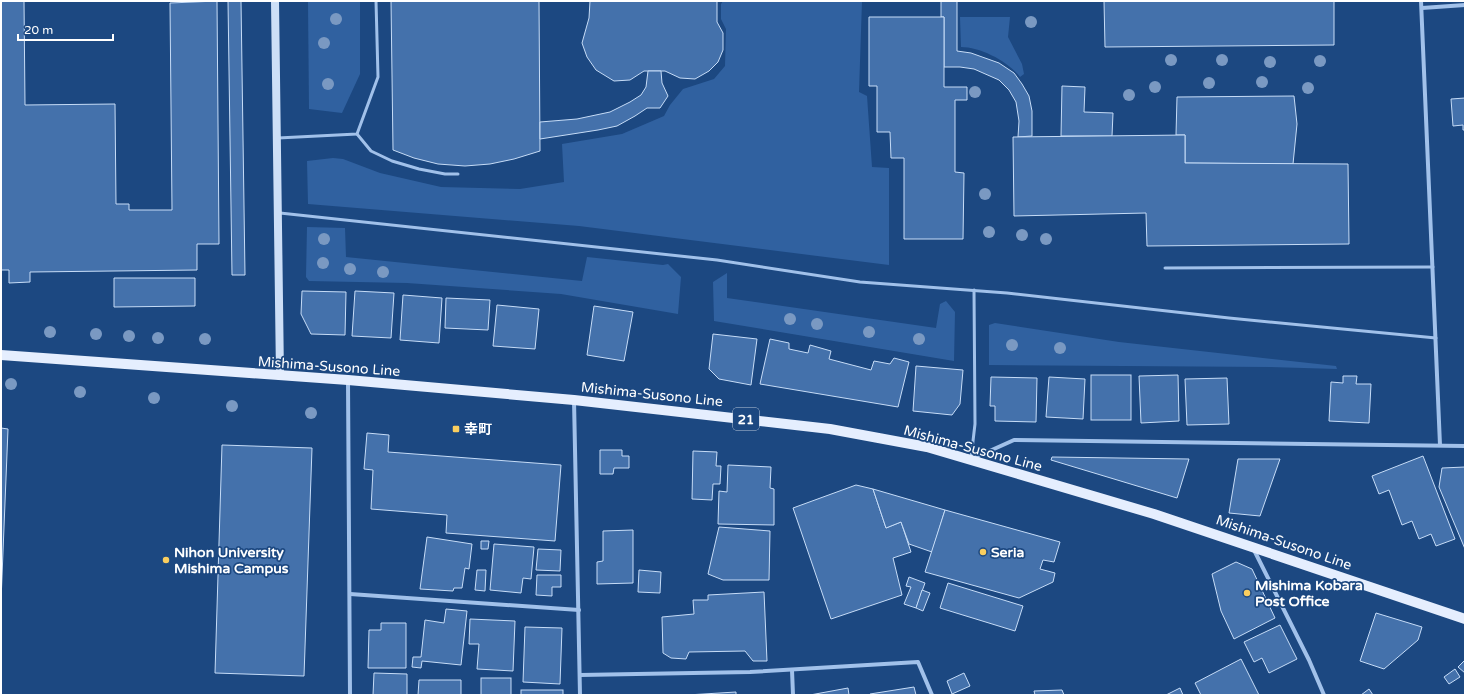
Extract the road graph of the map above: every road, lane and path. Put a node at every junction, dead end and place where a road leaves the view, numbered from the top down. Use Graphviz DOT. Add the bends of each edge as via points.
graph roads {
  1 [pos="275,1"];
  2 [pos="376,1"];
  3 [pos="1421,1"];
  4 [pos="1465,5"];
  5 [pos="1422,8"];
  6 [pos="357,134"];
  7 [pos="277,138"];
  8 [pos="458,174"];
  9 [pos="278,213"];
  10 [pos="1433,267"];
  11 [pos="1165,268"];
  12 [pos="974,290"];
  13 [pos="1436,338"];
  14 [pos="1,355"];
  15 [pos="280,376"];
  16 [pos="348,380"];
  17 [pos="574,400"];
  18 [pos="1440,445"];
  19 [pos="1465,446"];
  20 [pos="971,460"];
  21 [pos="1252,546"];
  22 [pos="350,594"];
  23 [pos="579,610"];
  24 [pos="1465,619"];
  25 [pos="792,670"];
  26 [pos="580,675"];
  27 [pos="350,695"];
  28 [pos="580,695"];
  29 [pos="793,695"];
  30 [pos="932,695"];
  31 [pos="1324,695"];
  1 -- 7 [label="street"];
  2 -- 6 [label="lane" via="378,78"];
  3 -- 5 [label="street"];
  4 -- 5 [label="street"];
  5 -- 10 [label="street"];
  6 -- 7 [label="lane"];
  6 -- 8 [label="lane" via="371,151 392,161 419,169"];
  7 -- 9 [label="street"];
  9 -- 12 [label="lane" via="717,260 860,282"];
  9 -- 15 [label="street"];
  10 -- 11 [label="lane"];
  10 -- 13 [label="street"];
  12 -- 13 [label="lane"];
  12 -- 20 [label="lane" via="975,424"];
  13 -- 18 [label="street"];
  14 -- 15 [label="main road, Mishima-Susono Line / 21"];
  15 -- 16 [label="main road, Mishima-Susono Line / 21"];
  16 -- 17 [label="main road, Mishima-Susono Line / 21"];
  16 -- 22 [label="street"];
  17 -- 20 [label="main road, Mishima-Susono Line / 21" via="830,429 927,447"];
  17 -- 23 [label="street"];
  18 -- 19 [label="street"];
  18 -- 20 [label="street" via="1014,440"];
  20 -- 21 [label="main road, Mishima-Susono Line / 21"];
  21 -- 24 [label="main road, Mishima-Susono Line / 21"];
  21 -- 31 [label="street"];
  22 -- 23 [label="street"];
  22 -- 27 [label="street"];
  23 -- 26 [label="street"];
  25 -- 26 [label="street"];
  25 -- 29 [label="street"];
  25 -- 30 [label="street" via="918,662"];
  26 -- 28 [label="street"];
}
